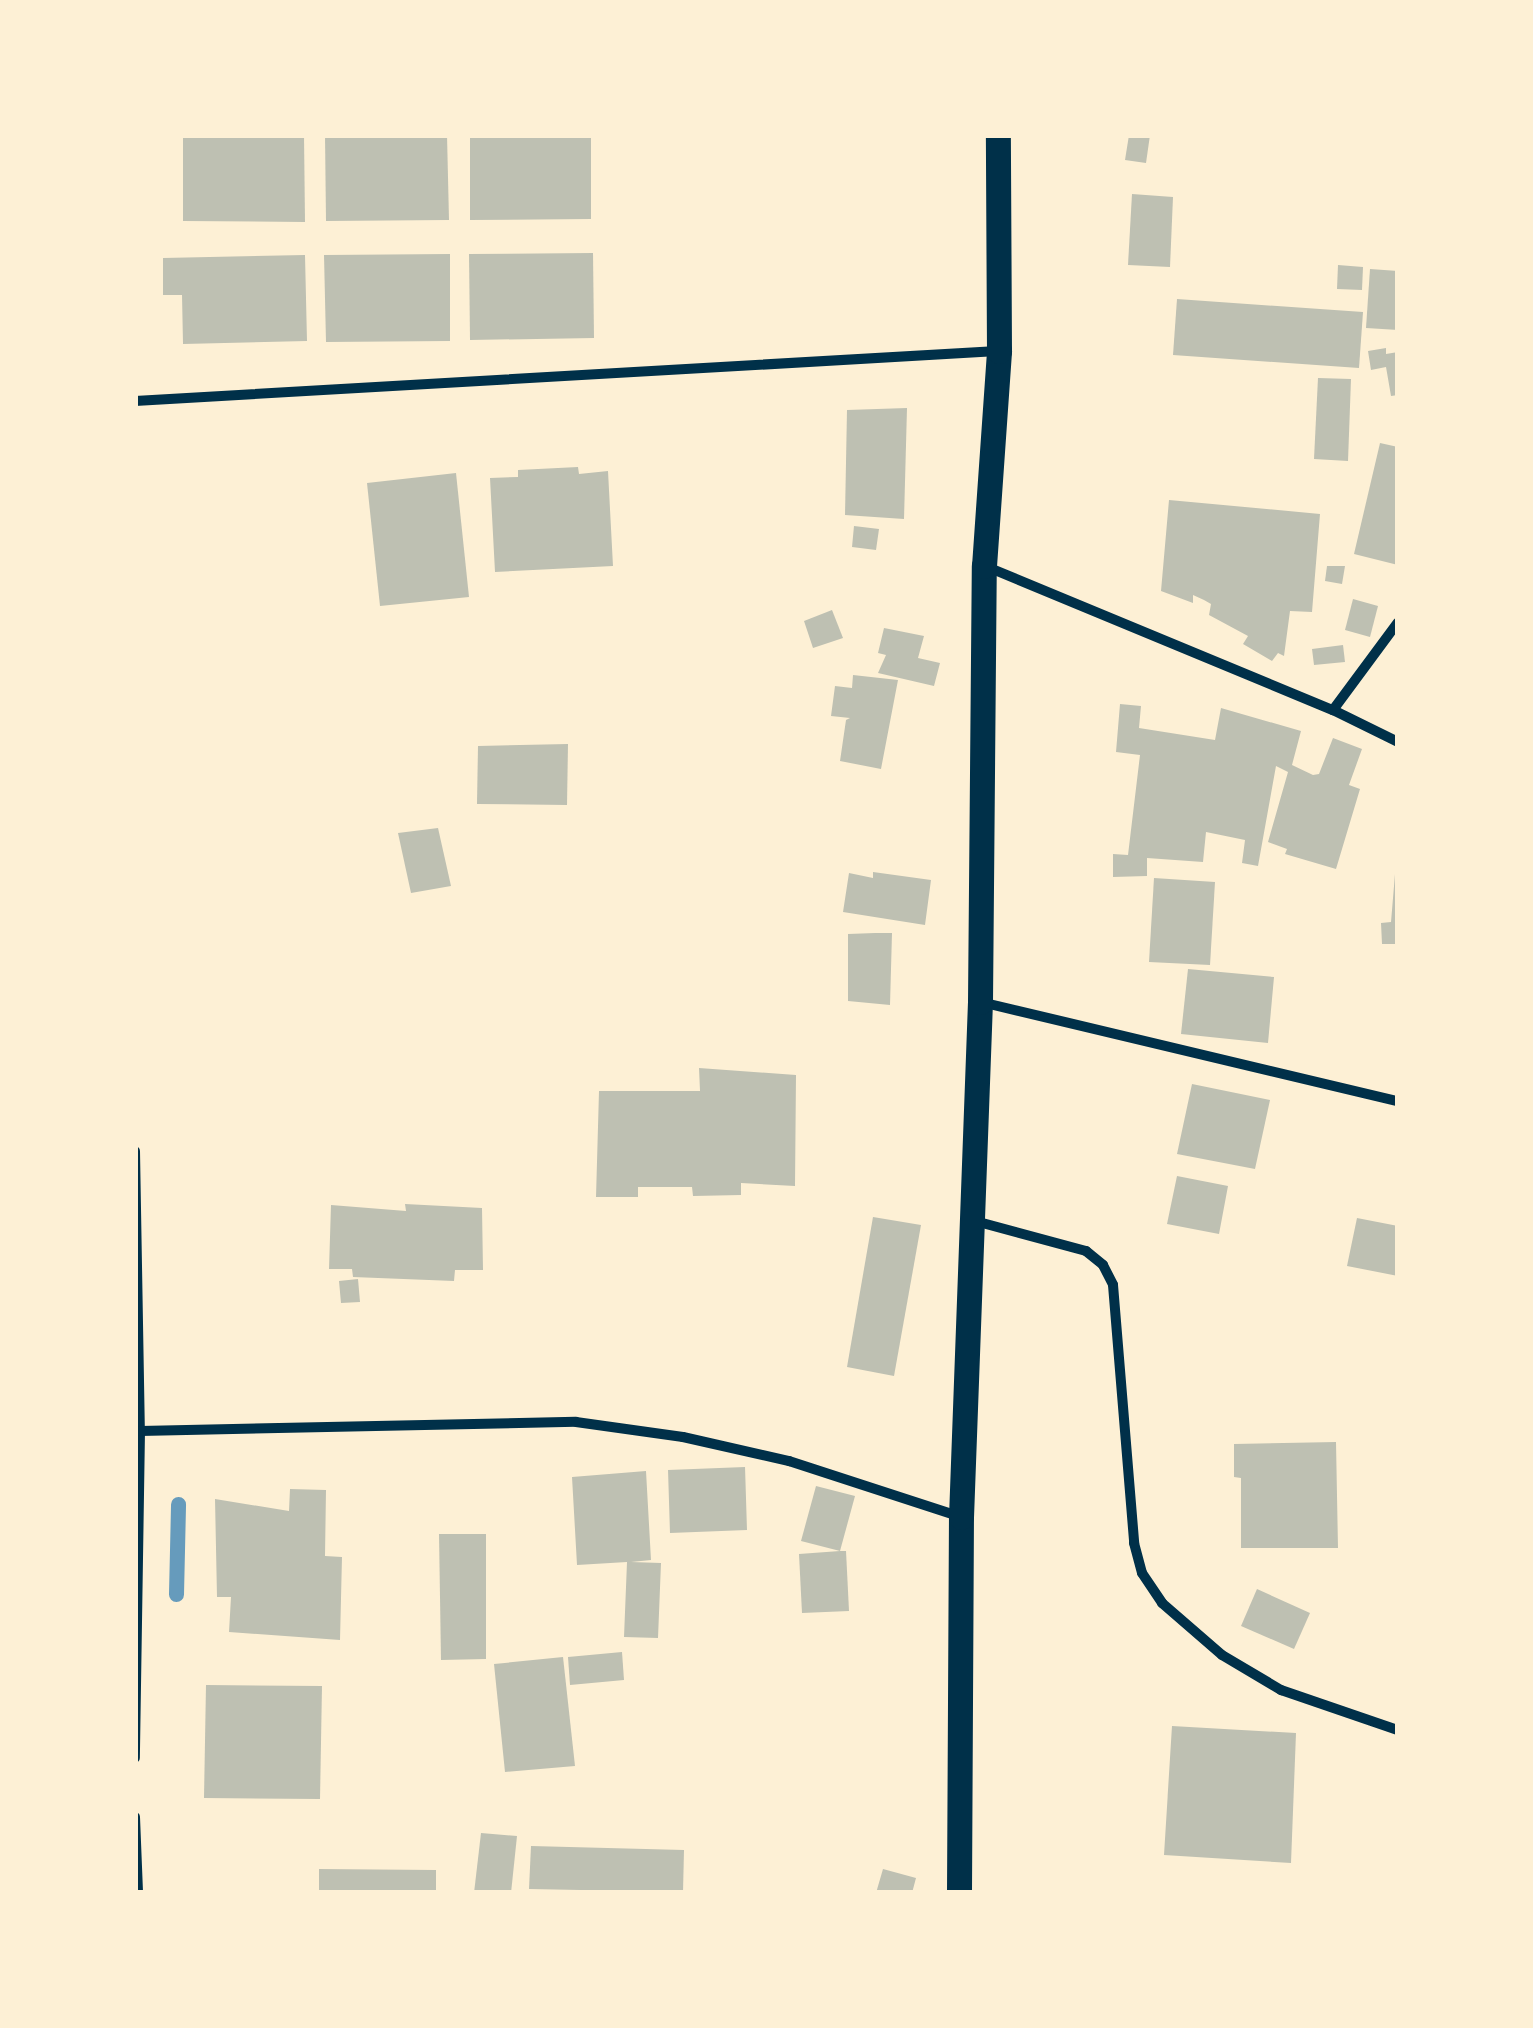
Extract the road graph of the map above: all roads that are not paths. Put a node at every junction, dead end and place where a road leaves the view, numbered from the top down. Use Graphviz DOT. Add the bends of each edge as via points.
graph roads {
  1 [pos="998,135"];
  2 [pos="999,351"];
  3 [pos="135,401"];
  4 [pos="984,566"];
  5 [pos="1398,622"];
  6 [pos="1333,710"];
  7 [pos="1398,742"];
  8 [pos="980,1002"];
  9 [pos="1398,1101"];
  10 [pos="135,1151"];
  11 [pos="970,1220"];
  12 [pos="140,1431"];
  13 [pos="962,1517"];
  14 [pos="1398,1730"];
  15 [pos="135,1758"];
  16 [pos="135,1818"];
  17 [pos="138,1893"];
  18 [pos="959,1893"];
  1 -- 2 [label="main road"];
  2 -- 3 [label="street"];
  2 -- 4 [label="main road"];
  4 -- 6 [label="street"];
  4 -- 8 [label="main road"];
  5 -- 6 [label="street"];
  6 -- 7 [label="street"];
  8 -- 9 [label="street"];
  8 -- 11 [label="main road"];
  10 -- 12 [label="street"];
  11 -- 13 [label="main road"];
  11 -- 14 [label="street" via="1086,1251 1103,1264 1113,1285 1134,1544 1142,1574 1162,1603 1222,1655 1281,1690"];
  12 -- 13 [label="street" via="576,1422 683,1437 789,1462"];
  12 -- 15 [label="street"];
  13 -- 18 [label="main road"];
  16 -- 17 [label="street"];
}
